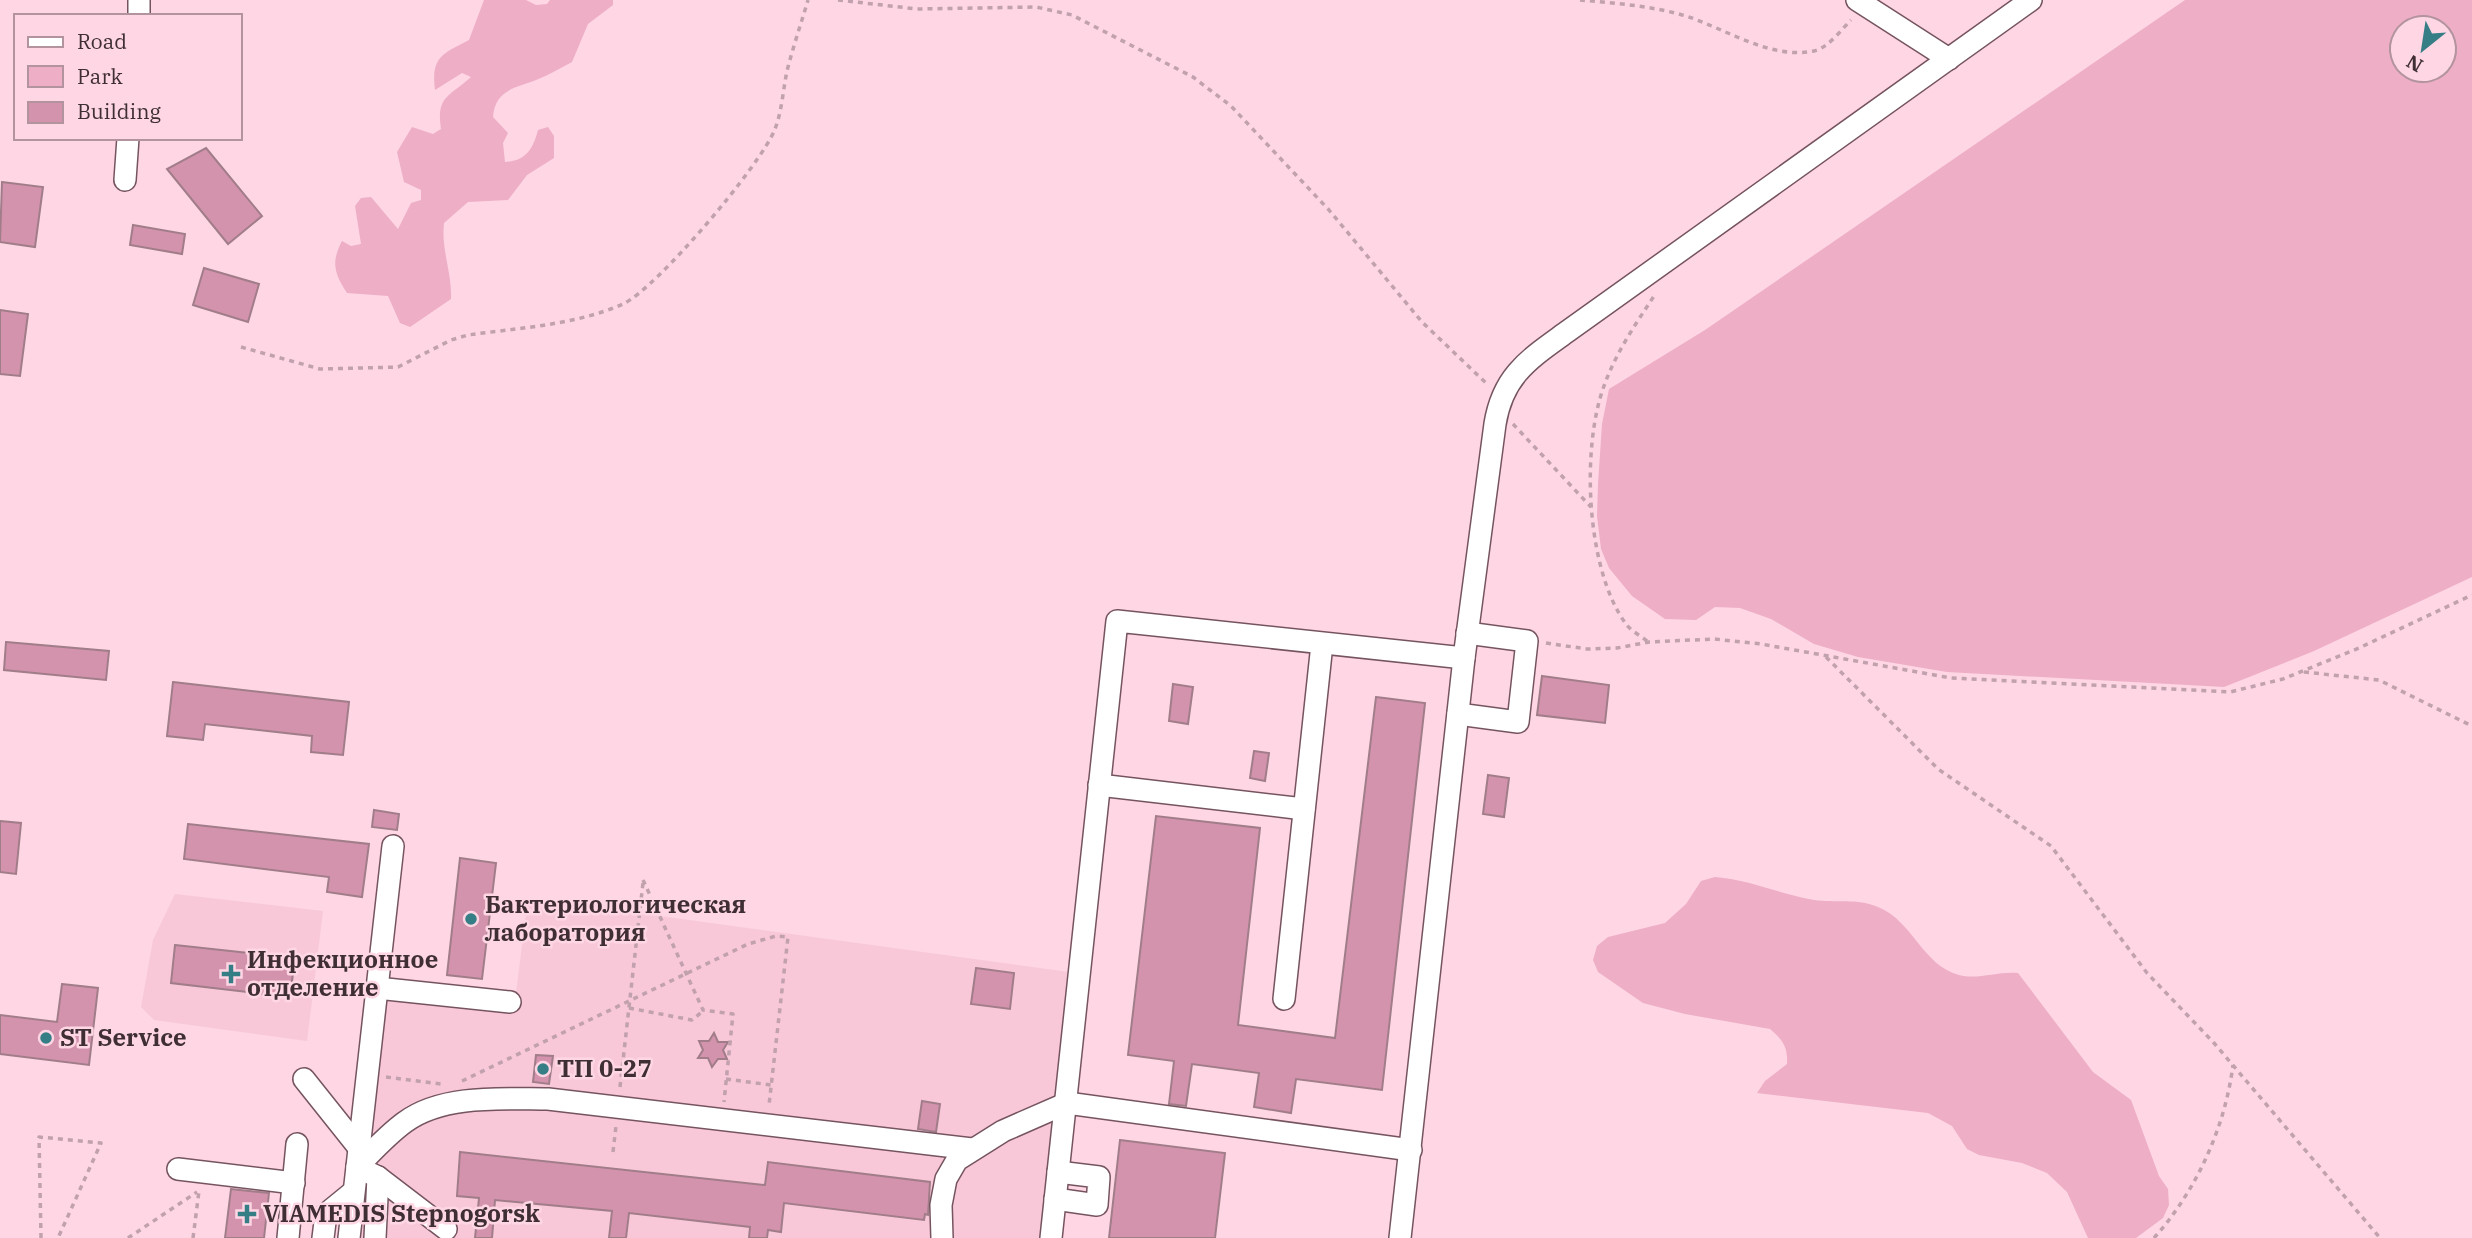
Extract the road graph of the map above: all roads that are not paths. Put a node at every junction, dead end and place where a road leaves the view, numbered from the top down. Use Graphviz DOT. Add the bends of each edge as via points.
graph roads {
  1 [pos="2031,0"];
  2 [pos="1861,3"];
  3 [pos="1949,59"];
  4 [pos="128,140"];
  5 [pos="125,180"];
  6 [pos="1467,633"];
  7 [pos="1322,644"];
  8 [pos="1464,658"];
  9 [pos="1458,714"];
  10 [pos="1099,785"];
  11 [pos="1304,809"];
  12 [pos="393,846"];
  13 [pos="377,988"];
  14 [pos="1284,999"];
  15 [pos="510,1002"];
  16 [pos="304,1079"];
  17 [pos="1067,1103"];
  18 [pos="298,1144"];
  19 [pos="972,1149"];
  20 [pos="1411,1150"];
  21 [pos="358,1157"];
  22 [pos="178,1169"];
  23 [pos="1058,1172"];
  24 [pos="379,1177"];
  25 [pos="293,1183"];
  26 [pos="353,1192"];
  27 [pos="1055,1199"];
  28 [pos="446,1229"];
  29 [pos="288,1238"];
  30 [pos="323,1238"];
  31 [pos="349,1238"];
  32 [pos="375,1238"];
  33 [pos="942,1238"];
  34 [pos="1051,1238"];
  35 [pos="1400,1238"];
  1 -- 3 [label="street"];
  2 -- 3 [label="street"];
  3 -- 6 [label="street" via="1528,360 1512,376 1501,398"];
  4 -- 5 [label="street"];
  6 -- 8 [label="street"];
  6 -- 9 [label="street" via="1527,641 1518,722"];
  7 -- 8 [label="street"];
  7 -- 10 [label="street" via="1117,621"];
  7 -- 11 [label="street"];
  8 -- 9 [label="street"];
  9 -- 20 [label="street"];
  10 -- 11 [label="street"];
  10 -- 17 [label="street"];
  11 -- 14 [label="street"];
  12 -- 13 [label="street"];
  13 -- 15 [label="street"];
  13 -- 21 [label="street"];
  16 -- 21 [label="street"];
  17 -- 19 [label="street"];
  17 -- 20 [label="street"];
  17 -- 23 [label="street"];
  18 -- 25 [label="street"];
  19 -- 21 [label="street" via="548,1099 482,1100 437,1107 406,1121"];
  19 -- 33 [label="street" via="957,1160 946,1179"];
  20 -- 35 [label="street"];
  21 -- 24 [label="street"];
  21 -- 26 [label="street"];
  22 -- 25 [label="street" via="200,1181"];
  23 -- 27 [label="street"];
  23 -- 27 [label="street" via="1099,1177 1097,1205"];
  24 -- 28 [label="street"];
  24 -- 32 [label="street"];
  25 -- 29 [label="street"];
  26 -- 30 [label="street" via="326,1213"];
  26 -- 31 [label="street"];
  27 -- 34 [label="street"];
}
